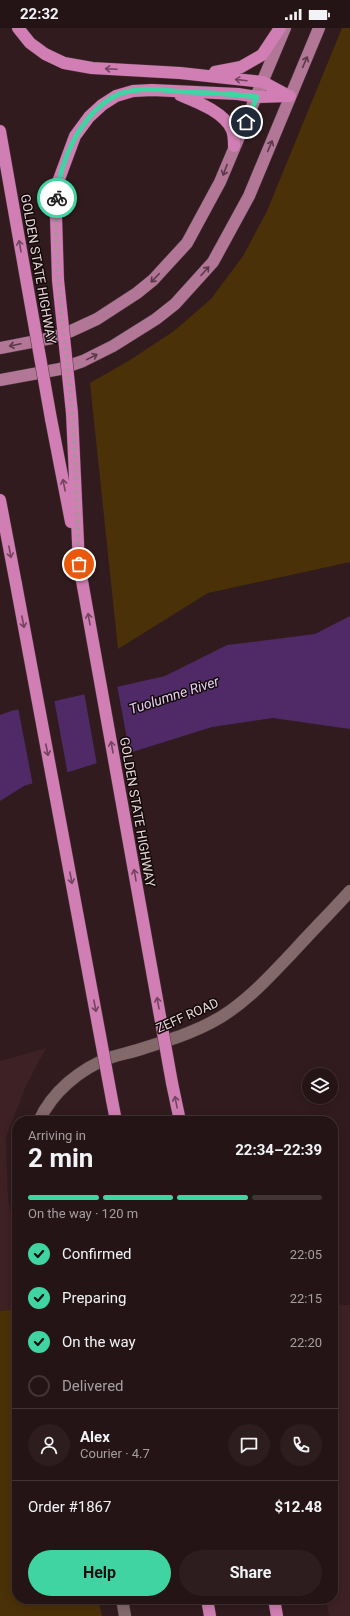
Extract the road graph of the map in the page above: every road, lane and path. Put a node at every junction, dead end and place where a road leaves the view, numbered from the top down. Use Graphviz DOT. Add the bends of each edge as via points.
graph roads {
  1 [pos="18,28"];
  2 [pos="280,28"];
  3 [pos="285,28"];
  4 [pos="319,28"];
  5 [pos="180,73"];
  6 [pos="263,82"];
  7 [pos="170,91"];
  8 [pos="290,96"];
  9 [pos="257,97"];
  10 [pos="0,131"];
  11 [pos="234,146"];
  12 [pos="0,348"];
  13 [pos="0,380"];
  14 [pos="0,500"];
  15 [pos="79,564"];
  16 [pos="350,891"];
  17 [pos="41,1116"];
  18 [pos="115,1116"];
  19 [pos="179,1116"];
  20 [pos="123,1604"];
  21 [pos="208,1604"];
  22 [pos="275,1604"];
  23 [pos="125,1616"];
  24 [pos="210,1616"];
  25 [pos="277,1616"];
  5 -- 1 [label="highway, one-way" via="92,68 64,63 44,54 30,43"];
  2 -- 5 [label="highway" via="262,55 241,67 220,72"];
  3 -- 6 [label="main road"];
  8 -- 4 [label="main road, one-way"];
  6 -- 5 [label="highway, one-way"];
  6 -- 8 [label="highway"];
  6 -- 9 [label="main road"];
  7 -- 9 [label="highway"];
  7 -- 11 [label="highway" via="201,103 226,120 232,131"];
  7 -- 15 [label="highway, bridge" via="133,91 102,104 75,136 58,182 58,280 72,413"];
  8 -- 9 [label="highway"];
  13 -- 8 [label="main road, one-way" via="83,361 131,336 175,304 213,262 249,196"];
  9 -- 11 [label="main road"];
  15 -- 10 [label="highway, GOLDEN STATE HIGHWAY, one-way, bridge"];
  11 -- 12 [label="main road, one-way" via="220,182 187,244 153,280 114,308 71,331 52,338"];
  14 -- 18 [label="highway, one-way, bridge"];
  19 -- 15 [label="highway, GOLDEN STATE HIGHWAY, one-way, bridge"];
  16 -- 17 [label="street, ZEFF ROAD" via="269,978 231,1011 192,1031 92,1066 55,1096"];
  20 -- 23 [label="street"];
  21 -- 24 [label="highway"];
  22 -- 25 [label="highway"];
}
